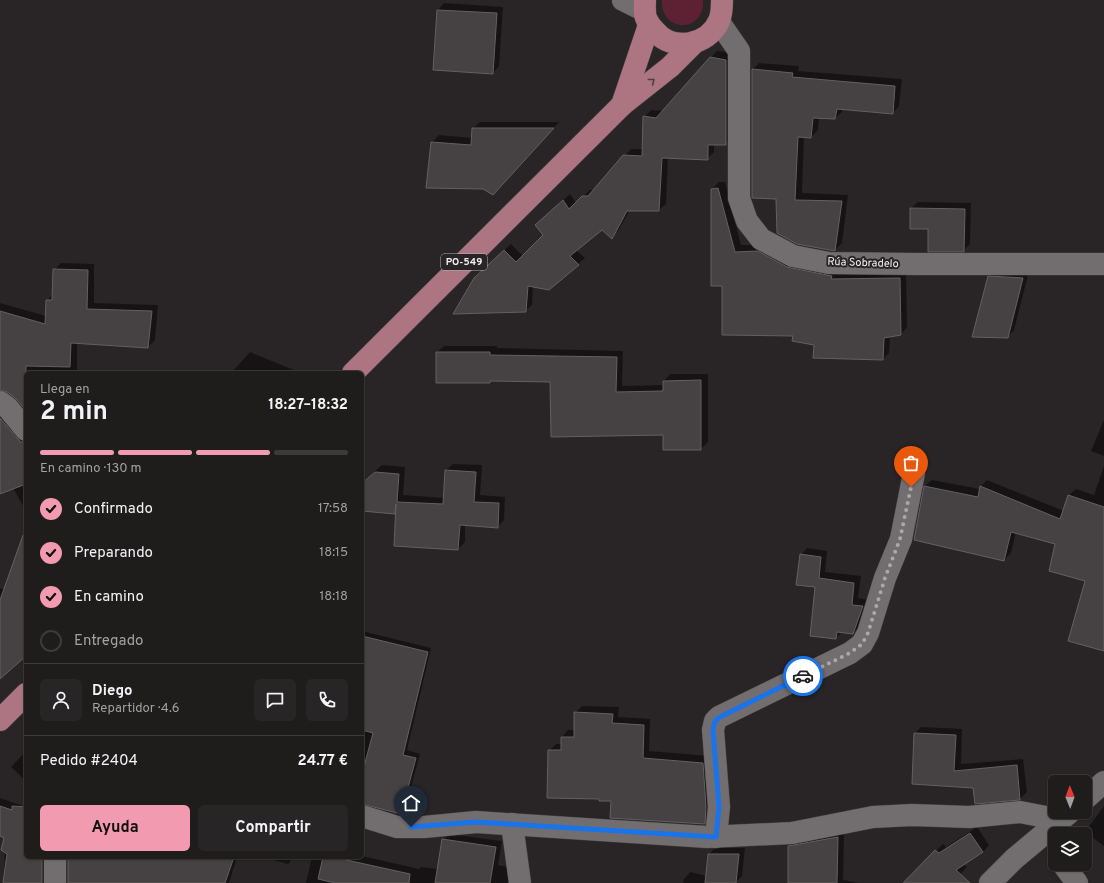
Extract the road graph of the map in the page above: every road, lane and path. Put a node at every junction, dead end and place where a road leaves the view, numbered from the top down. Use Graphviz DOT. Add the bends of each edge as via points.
graph roads {
  1 [pos="623,0"];
  2 [pos="724,8"];
  3 [pos="646,12"];
  4 [pos="695,42"];
  5 [pos="622,105"];
  6 [pos="1104,264"];
  7 [pos="355,371"];
  8 [pos="0,402"];
  9 [pos="24,428"];
  10 [pos="914,474"];
  11 [pos="24,696"];
  12 [pos="0,720"];
  13 [pos="1104,782"];
  14 [pos="1092,793"];
  15 [pos="1048,814"];
  16 [pos="364,817"];
  17 [pos="512,824"];
  18 [pos="716,837"];
  19 [pos="1048,843"];
  20 [pos="55,859"];
  21 [pos="1068,871"];
  22 [pos="54,882"];
  23 [pos="520,883"];
  24 [pos="990,883"];
  25 [pos="1077,883"];
  1 -- 3 [label="street"];
  2 -- 4 [label="main road, PO-549" via="713,31"];
  2 -- 6 [label="street, Rúa Sobradelo" via="739,51 739,198 747,221 761,239 793,256 829,263"];
  3 -- 4 [label="main road, PO-549" via="658,35 669,42"];
  3 -- 5 [label="main road, PO-549"];
  5 -- 4 [label="main road, PO-549, one-way" via="670,67"];
  5 -- 7 [label="main road, PO-549"];
  8 -- 9 [label="street"];
  10 -- 18 [label="street" via="900,539 862,644 850,653 715,721 713,730 719,807"];
  11 -- 12 [label="main road"];
  13 -- 14 [label="street"];
  15 -- 18 [label="street" via="1020,812 969,817 873,817 792,833"];
  16 -- 17 [label="street" via="397,827 476,822"];
  17 -- 18 [label="street"];
  17 -- 23 [label="street"];
  19 -- 24 [label="street" via="1014,859"];
  20 -- 22 [label="street"];
  21 -- 25 [label="street"];
}
